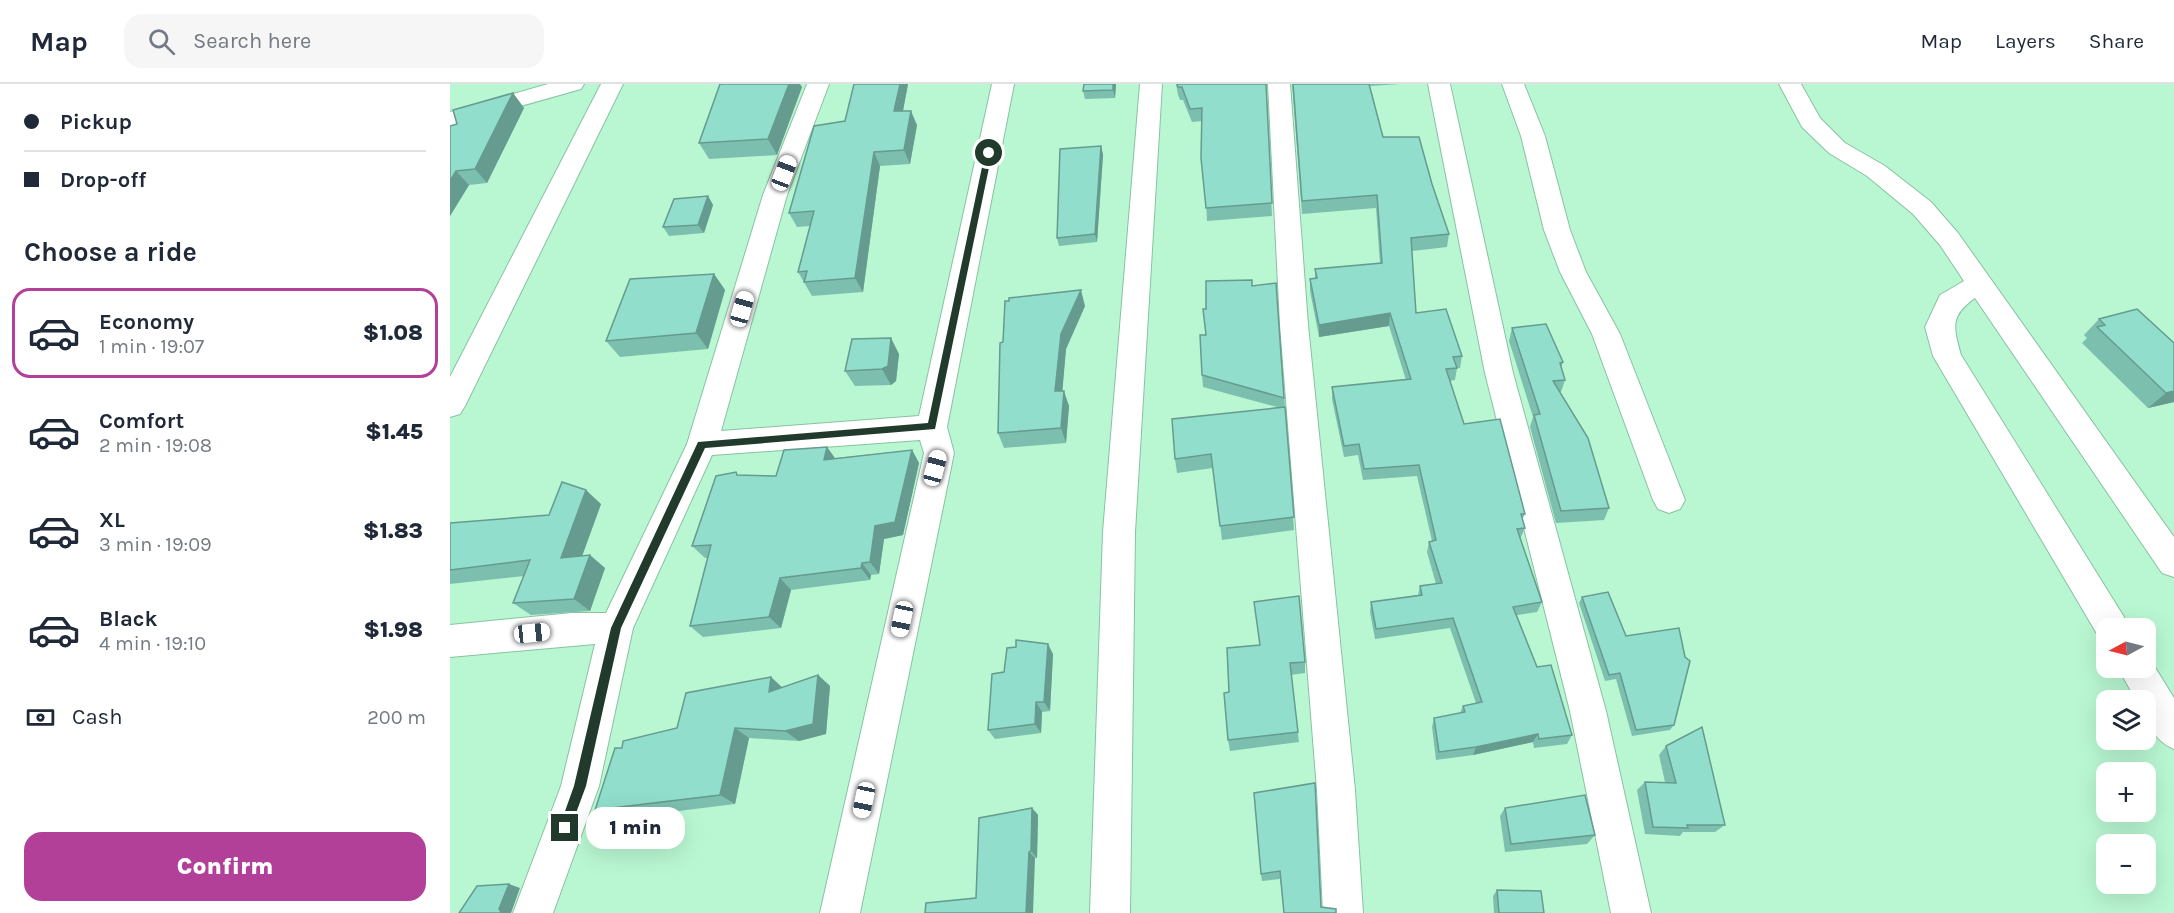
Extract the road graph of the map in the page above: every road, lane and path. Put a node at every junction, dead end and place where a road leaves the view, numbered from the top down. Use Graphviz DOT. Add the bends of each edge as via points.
graph roads {
  1 [pos="573,84"];
  2 [pos="612,84"];
  3 [pos="818,84"];
  4 [pos="1003,84"];
  5 [pos="1151,84"];
  6 [pos="1279,84"];
  7 [pos="1439,84"];
  8 [pos="1513,84"];
  9 [pos="1790,84"];
  10 [pos="450,119"];
  11 [pos="1967,290"];
  12 [pos="450,406"];
  13 [pos="932,427"];
  14 [pos="702,444"];
  15 [pos="1669,500"];
  16 [pos="2174,562"];
  17 [pos="2106,618"];
  18 [pos="616,628"];
  19 [pos="450,641"];
  20 [pos="2142,678"];
  21 [pos="2174,731"];
  22 [pos="533,913"];
  23 [pos="840,913"];
  24 [pos="1110,913"];
  25 [pos="1343,913"];
  26 [pos="1631,913"];
  1 -- 10 [label="street"];
  2 -- 12 [label="street"];
  3 -- 14 [label="street" via="776,195"];
  4 -- 13 [label="street"];
  5 -- 24 [label="street" via="1119,532"];
  6 -- 25 [label="street" via="1294,325"];
  7 -- 26 [label="street" via="1499,373 1588,711"];
  8 -- 15 [label="street" via="1533,136 1557,230 1573,272 1606,334"];
  9 -- 16 [label="street" via="1810,122 1837,148 1922,207 1949,239"];
  11 -- 17 [label="street" via="1950,302 1939,327 1947,356"];
  13 -- 14 [label="street"];
  13 -- 23 [label="street" via="939,453"];
  14 -- 18 [label="street"];
  18 -- 19 [label="street"];
  18 -- 22 [label="street" via="580,786"];
  20 -- 21 [label="street"];
}
